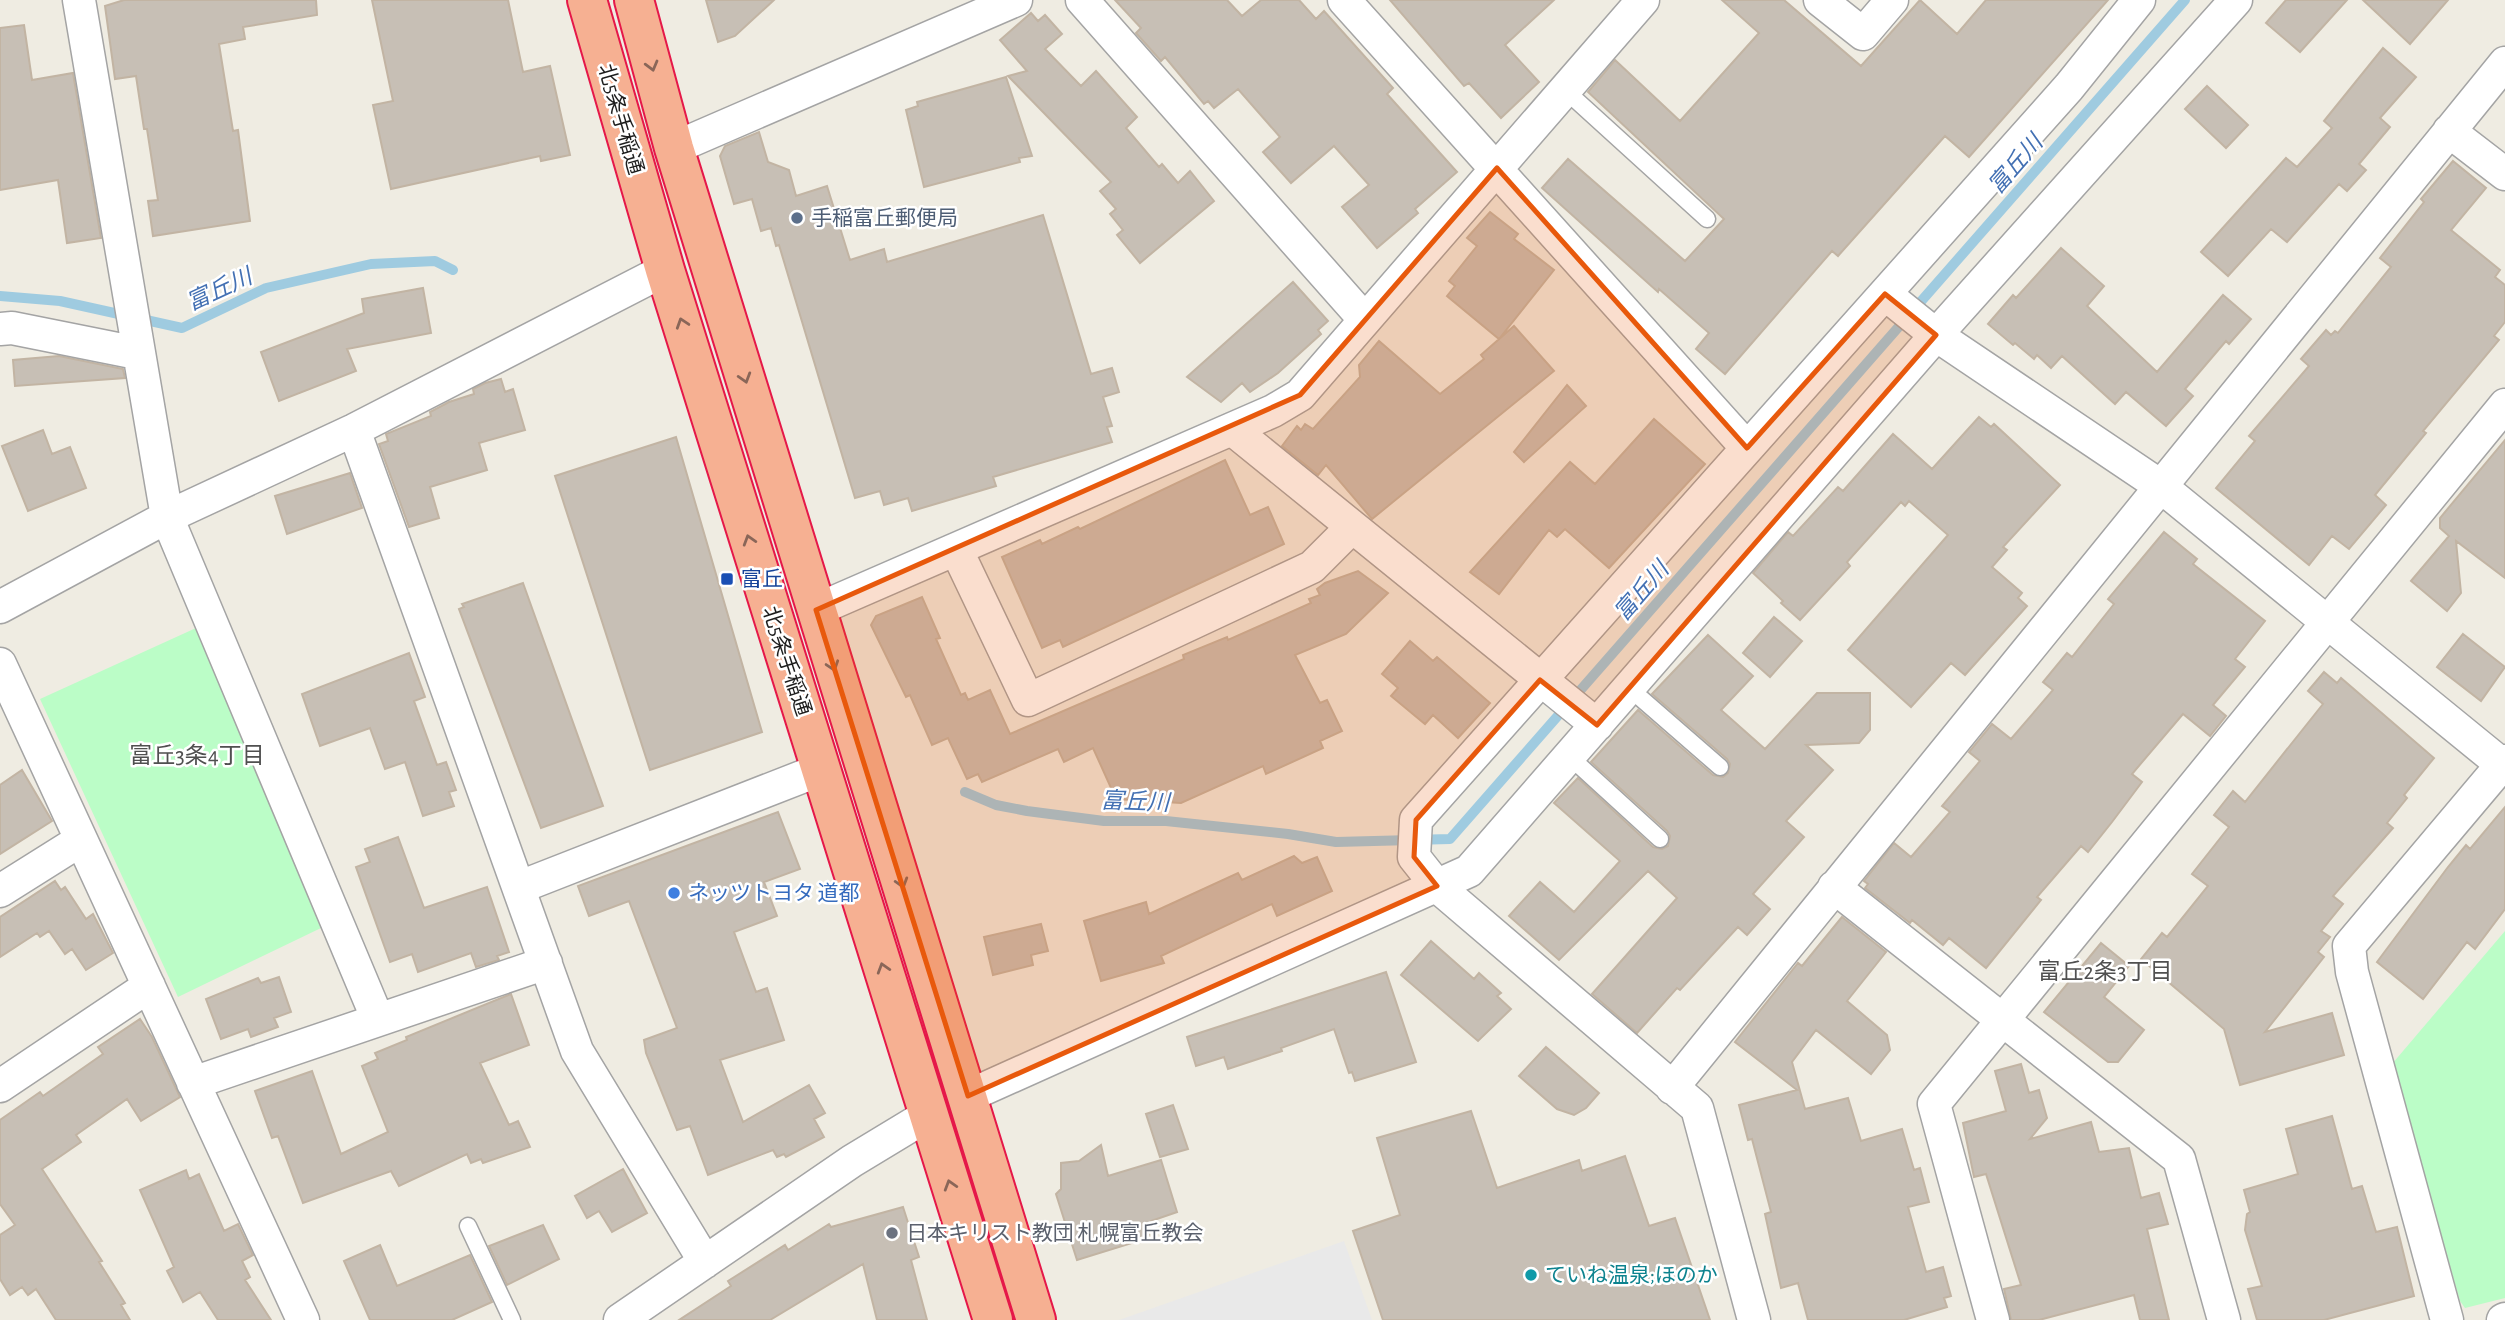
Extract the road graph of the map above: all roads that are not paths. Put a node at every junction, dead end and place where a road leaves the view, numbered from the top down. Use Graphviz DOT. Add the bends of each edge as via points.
graph roads {
  1 [pos="79,0"];
  2 [pos="587,0"];
  3 [pos="634,0"];
  4 [pos="1016,0"];
  5 [pos="1082,0"];
  6 [pos="1344,0"];
  7 [pos="1820,0"];
  8 [pos="1892,0"];
  9 [pos="2139,0"];
  10 [pos="2236,0"];
  11 [pos="1635,3"];
  12 [pos="2505,62"];
  13 [pos="1565,90"];
  14 [pos="2449,131"];
  15 [pos="674,148"];
  16 [pos="1497,168"];
  17 [pos="2505,174"];
  18 [pos="1707,219"];
  19 [pos="665,270"];
  20 [pos="1890,299"];
  21 [pos="1365,320"];
  22 [pos="0,329"];
  23 [pos="1932,331"];
  24 [pos="136,348"];
  25 [pos="2505,405"];
  26 [pos="1232,429"];
  27 [pos="354,430"];
  28 [pos="1747,448"];
  29 [pos="2160,485"];
  30 [pos="167,517"];
  31 [pos="1352,527"];
  32 [pos="957,551"];
  33 [pos="0,607"];
  34 [pos="816,610"];
  35 [pos="2328,623"];
  36 [pos="0,664"];
  37 [pos="1548,687"];
  38 [pos="1628,687"];
  39 [pos="1591,720"];
  40 [pos="1569,756"];
  41 [pos="2504,764"];
  42 [pos="1720,767"];
  43 [pos="822,769"];
  44 [pos="1660,838"];
  45 [pos="81,840"];
  46 [pos="1437,886"];
  47 [pos="520,887"];
  48 [pos="1834,887"];
  49 [pos="0,891"];
  50 [pos="546,963"];
  51 [pos="149,986"];
  52 [pos="378,1020"];
  53 [pos="2002,1021"];
  54 [pos="193,1083"];
  55 [pos="0,1086"];
  56 [pos="1672,1088"];
  57 [pos="968,1096"];
  58 [pos="928,1115"];
  59 [pos="468,1226"];
  60 [pos="705,1262"];
  61 [pos="303,1320"];
  62 [pos="512,1320"];
  63 [pos="620,1320"];
  64 [pos="993,1320"];
  65 [pos="1036,1320"];
  66 [pos="1754,1320"];
  67 [pos="1993,1320"];
  68 [pos="2224,1320"];
  69 [pos="2447,1320"];
  1 -- 24 [label="street"];
  2 -- 19 [label="highway, 北5条手稲通"];
  3 -- 15 [label="highway, 北5条手稲通, one-way"];
  4 -- 15 [label="street"];
  5 -- 21 [label="street"];
  6 -- 16 [label="street"];
  7 -- 8 [label="street" via="1863,34"];
  9 -- 20 [label="street"];
  10 -- 23 [label="street"];
  11 -- 13 [label="street"];
  12 -- 14 [label="street"];
  13 -- 16 [label="street"];
  13 -- 18 [label="lane"];
  14 -- 17 [label="street"];
  14 -- 29 [label="street"];
  15 -- 34 [label="highway, 北5条手稲通, one-way"];
  16 -- 21 [label="street"];
  16 -- 28 [label="street"];
  19 -- 27 [label="street"];
  43 -- 19 [label="highway, 北5条手稲通, one-way"];
  20 -- 23 [label="street"];
  20 -- 28 [label="street"];
  21 -- 26 [label="street" via="1300,395"];
  22 -- 24 [label="street"];
  23 -- 29 [label="street"];
  23 -- 38 [label="street"];
  24 -- 30 [label="street"];
  25 -- 35 [label="street"];
  26 -- 31 [label="street"];
  26 -- 32 [label="street"];
  27 -- 30 [label="street"];
  27 -- 47 [label="street"];
  28 -- 37 [label="street"];
  29 -- 35 [label="street"];
  29 -- 48 [label="street"];
  30 -- 33 [label="street"];
  30 -- 52 [label="street"];
  31 -- 32 [label="street" via="1312,567 1028,700"];
  31 -- 37 [label="street"];
  32 -- 34 [label="street"];
  34 -- 57 [label="highway, 北5条手稲通, one-way"];
  35 -- 41 [label="street"];
  35 -- 53 [label="street"];
  36 -- 45 [label="street"];
  37 -- 39 [label="street"];
  37 -- 46 [label="street" via="1416,820 1414,857"];
  38 -- 39 [label="street"];
  38 -- 42 [label="lane"];
  39 -- 40 [label="street"];
  40 -- 44 [label="lane"];
  40 -- 46 [label="street" via="1469,871"];
  41 -- 69 [label="street" via="2349,946"];
  43 -- 47 [label="street"];
  58 -- 43 [label="highway, 北5条手稲通, one-way"];
  45 -- 49 [label="street"];
  45 -- 51 [label="street"];
  46 -- 56 [label="street"];
  46 -- 57 [label="street"];
  47 -- 50 [label="street"];
  48 -- 53 [label="street"];
  48 -- 56 [label="street"];
  50 -- 52 [label="street"];
  50 -- 60 [label="street" via="578,1051"];
  51 -- 54 [label="street"];
  51 -- 55 [label="street"];
  52 -- 54 [label="street"];
  53 -- 67 [label="street" via="1934,1104"];
  53 -- 68 [label="street" via="2179,1158"];
  54 -- 61 [label="street"];
  56 -- 66 [label="street" via="1697,1108"];
  57 -- 65 [label="highway, 北5条手稲通"];
  58 -- 60 [label="street"];
  64 -- 58 [label="highway, 北5条手稲通, one-way"];
  59 -- 62 [label="lane"];
  60 -- 63 [label="street"];
}
